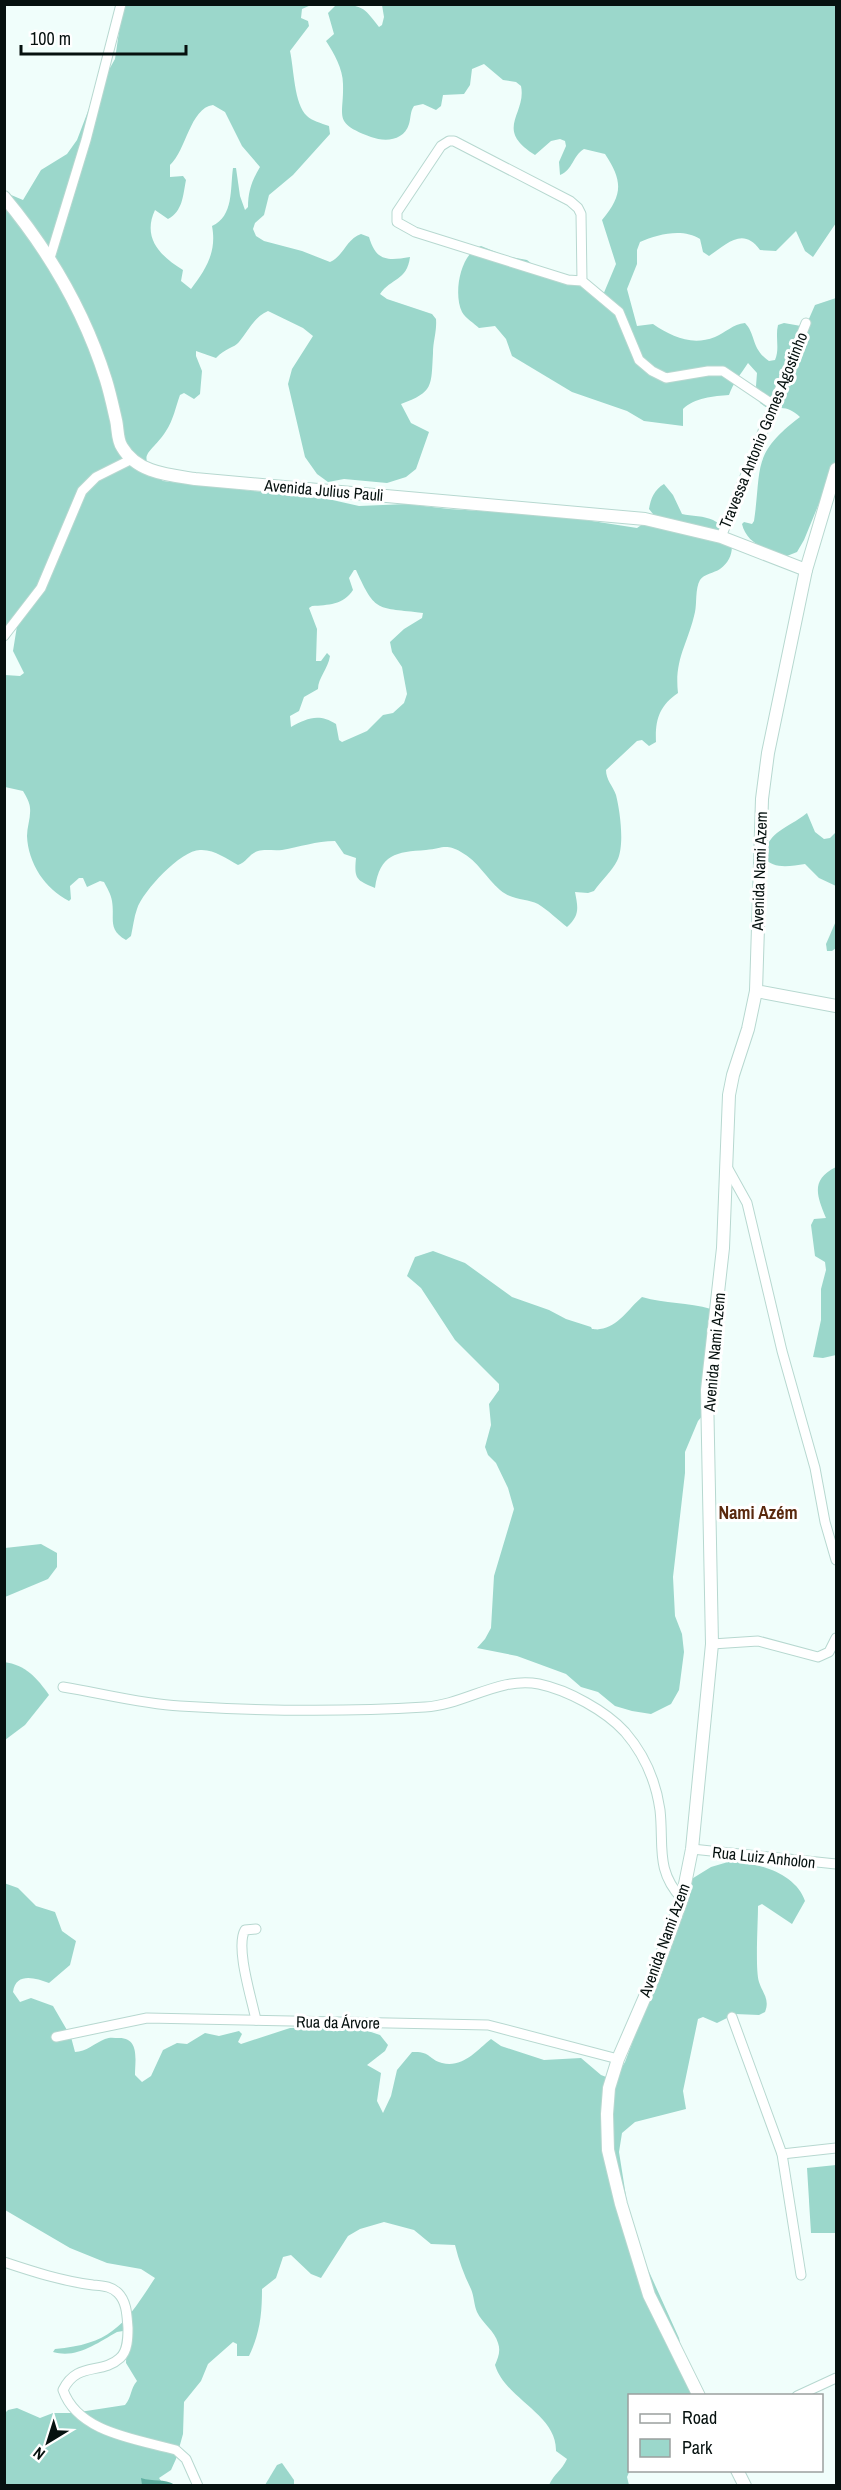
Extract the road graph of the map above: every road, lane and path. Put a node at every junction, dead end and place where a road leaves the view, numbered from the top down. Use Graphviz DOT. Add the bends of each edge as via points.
graph roads {
  1 [pos="121,4"];
  2 [pos="4,197"];
  3 [pos="50,258"];
  4 [pos="582,281"];
  5 [pos="806,323"];
  6 [pos="772,404"];
  7 [pos="132,459"];
  8 [pos="837,469"];
  9 [pos="721,537"];
  10 [pos="806,570"];
  11 [pos="4,636"];
  12 [pos="756,991"];
  13 [pos="837,1006"];
  14 [pos="727,1167"];
  15 [pos="837,1560"];
  16 [pos="837,1638"];
  17 [pos="712,1644"];
  18 [pos="63,1687"];
  19 [pos="692,1849"];
  20 [pos="837,1864"];
  21 [pos="682,1899"];
  22 [pos="256,1929"];
  23 [pos="732,2017"];
  24 [pos="256,2020"];
  25 [pos="56,2037"];
  26 [pos="618,2059"];
  27 [pos="837,2148"];
  28 [pos="782,2154"];
  29 [pos="4,2262"];
  30 [pos="801,2275"];
  31 [pos="837,2378"];
  32 [pos="698,2394"];
  33 [pos="801,2394"];
  34 [pos="738,2472"];
  35 [pos="198,2486"];
  36 [pos="745,2486"];
  1 -- 3 [label="street"];
  2 -- 3 [label="street"];
  3 -- 7 [label="street" via="91,338 121,446"];
  4 -- 4 [label="street" via="582,225 578,208 454,141 441,146 397,212 397,222 415,232"];
  4 -- 6 [label="street" via="619,312 639,360 652,371 666,378 723,371"];
  5 -- 6 [label="street, Travessa Antonio Gomes Agostinho"];
  6 -- 9 [label="street, Travessa Antonio Gomes Agostinho"];
  7 -- 9 [label="street, Avenida Julius Pauli" via="161,474 195,479 592,513 645,519"];
  7 -- 11 [label="street" via="96,477 82,491 41,588"];
  8 -- 10 [label="street, Avenida Nami Azem"];
  9 -- 10 [label="street, Avenida Julius Pauli"];
  10 -- 12 [label="street, Avenida Nami Azem" via="762,799"];
  12 -- 13 [label="street"];
  12 -- 14 [label="street, Avenida Nami Azem" via="729,1095"];
  14 -- 15 [label="street" via="747,1203"];
  14 -- 17 [label="street, Avenida Nami Azem" via="723,1248 707,1390"];
  16 -- 17 [label="street" via="829,1652 818,1657 758,1641"];
  17 -- 19 [label="street, Avenida Nami Azem"];
  18 -- 21 [label="street" via="178,1706 360,1711 439,1707 514,1683 539,1684 604,1712 644,1758 659,1807 662,1866 670,1886"];
  19 -- 20 [label="street, Rua Luiz Anholon"];
  19 -- 21 [label="street, Avenida Nami Azem"];
  21 -- 26 [label="street, Avenida Nami Azem"];
  22 -- 24 [label="street" via="245,1930 241,1937"];
  23 -- 28 [label="street"];
  24 -- 25 [label="street, Rua da Árvore" via="147,2018"];
  24 -- 26 [label="street, Rua da Árvore" via="488,2025"];
  26 -- 32 [label="street, Avenida Nami Azem" via="609,2088 607,2114 614,2172 649,2295"];
  27 -- 28 [label="street"];
  28 -- 30 [label="street"];
  29 -- 35 [label="street" via="65,2282 110,2287 119,2294 125,2303 126,2350 116,2361 78,2372 68,2380 63,2390 67,2402 80,2417 112,2432 176,2450 182,2454"];
  31 -- 33 [label="street"];
  34 -- 36 [label="street"];
}
